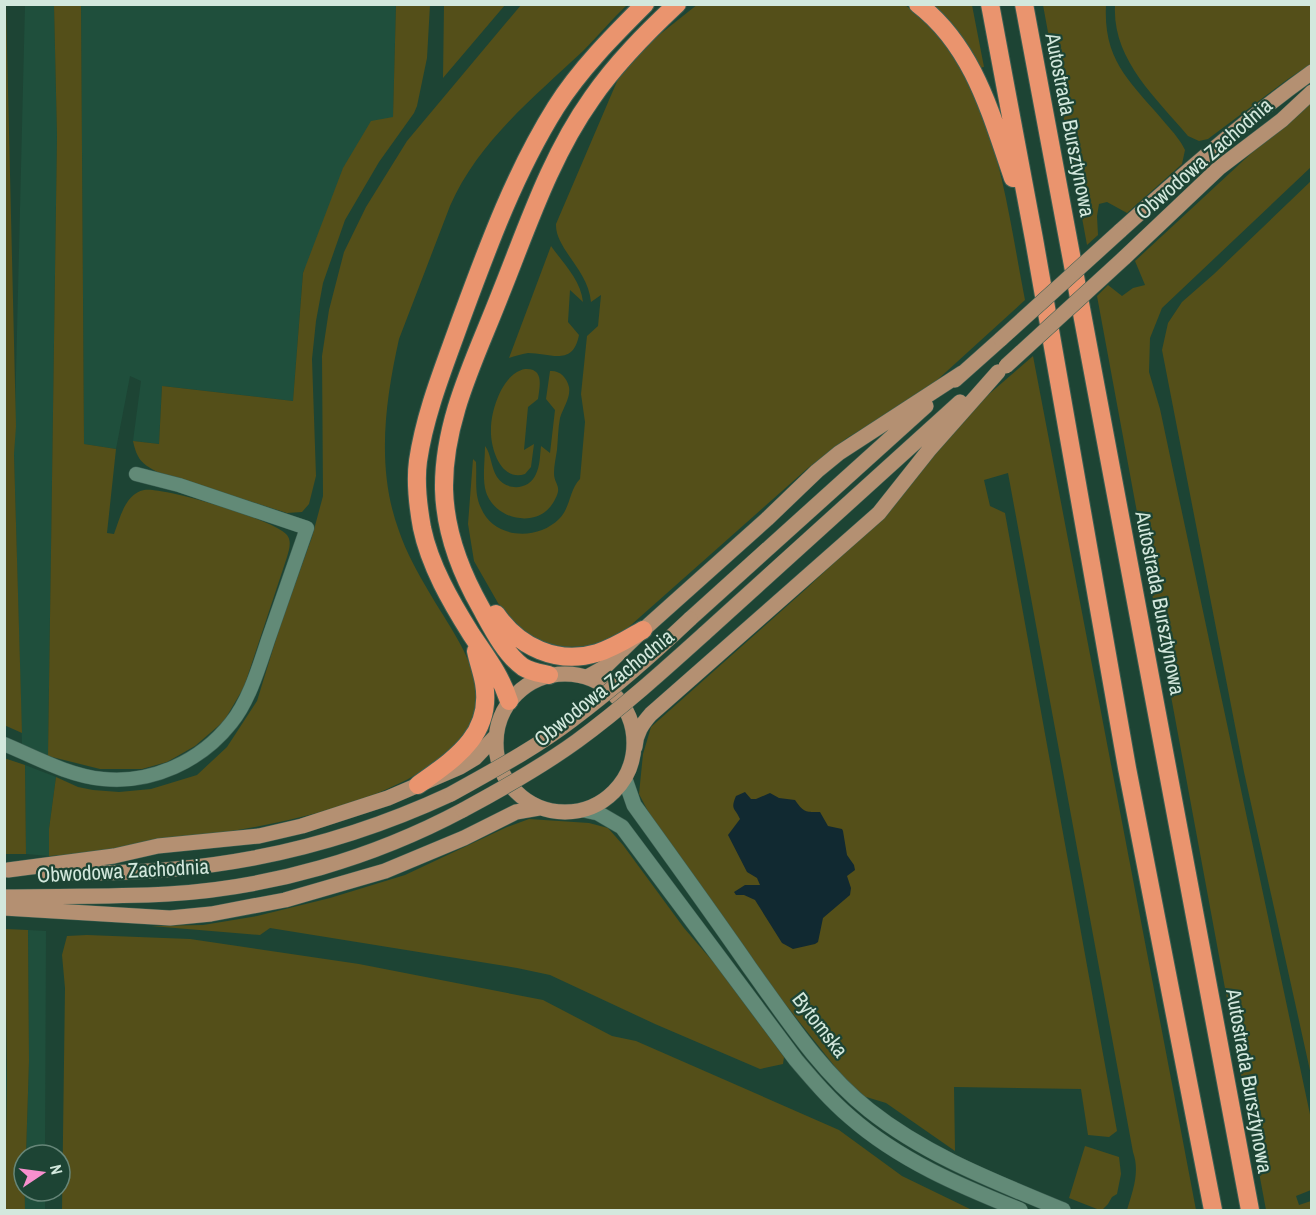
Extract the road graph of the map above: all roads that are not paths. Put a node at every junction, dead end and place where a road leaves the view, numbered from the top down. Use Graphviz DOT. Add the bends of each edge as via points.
graph roads {
  1 [pos="645,4"];
  2 [pos="686,4"];
  3 [pos="918,4"];
  4 [pos="990,4"];
  5 [pos="1024,4"];
  6 [pos="672,10"];
  7 [pos="1311,72"];
  8 [pos="1311,92"];
  9 [pos="1034,239"];
  10 [pos="1002,369"];
  11 [pos="962,373"];
  12 [pos="136,474"];
  13 [pos="448,525"];
  14 [pos="644,630"];
  15 [pos="472,635"];
  16 [pos="549,675"];
  17 [pos="587,677"];
  18 [pos="509,701"];
  19 [pos="495,737"];
  20 [pos="4,744"];
  21 [pos="634,747"];
  22 [pos="625,779"];
  23 [pos="418,785"];
  24 [pos="539,808"];
  25 [pos="584,810"];
  26 [pos="7,870"];
  27 [pos="4,897"];
  28 [pos="4,908"];
  29 [pos="1020,1210"];
  30 [pos="1063,1210"];
  31 [pos="1213,1210"];
  32 [pos="1250,1210"];
  1 -- 15 [label="highway" via="574,82 527,157 477,278 430,409 418,462 417,501 428,550 441,582"];
  2 -- 6 [label="highway"];
  3 -- 9 [label="highway" via="951,35 973,69"];
  4 -- 9 [label="highway"];
  5 -- 32 [label="highway, Autostrada Bursztynowa"];
  6 -- 13 [label="highway" via="624,57 592,98 566,139 546,182 452,422 445,459"];
  7 -- 11 [label="main road, Obwodowa Zachodnia, bridge" via="1209,151"];
  8 -- 10 [label="main road, Obwodowa Zachodnia, bridge" via="1282,120 1219,168"];
  9 -- 31 [label="highway" via="1127,768"];
  10 -- 21 [label="main road" via="879,513 651,714 640,728"];
  10 -- 27 [label="main road, Obwodowa Zachodnia, bridge" via="965,397 633,697 531,772 430,828 338,863 255,882 171,894"];
  11 -- 14 [label="main road" via="839,453"];
  11 -- 26 [label="main road, Obwodowa Zachodnia, bridge" via="618,683 571,721 451,794 351,835 225,864 80,874"];
  12 -- 20 [label="street" via="307,528 253,683 232,722 202,753 170,770 139,778 103,779 74,773"];
  13 -- 14 [label="highway" via="484,596 502,622 525,644 549,654 582,656 599,653"];
  13 -- 16 [label="highway" via="461,570 510,654 524,667"];
  14 -- 17 [label="main road" via="605,667"];
  15 -- 18 [label="highway" via="499,675"];
  15 -- 23 [label="highway" via="484,683 482,717 462,752"];
  16 -- 17 [label="main road" via="569,673"];
  16 -- 18 [label="main road" via="520,689"];
  17 -- 21 [label="main road" via="610,690 626,709"];
  18 -- 19 [label="main road"];
  19 -- 23 [label="main road" via="469,762"];
  19 -- 24 [label="main road" via="499,766 506,780 526,801"];
  21 -- 22 [label="main road"];
  22 -- 25 [label="main road" via="607,798"];
  22 -- 30 [label="street, Bytomska" via="634,805 784,1016 836,1080 867,1109 921,1146"];
  23 -- 26 [label="main road" via="334,816 259,836 158,846 102,858"];
  24 -- 25 [label="main road" via="561,812"];
  24 -- 28 [label="main road" via="516,812 385,871 285,900 170,918"];
  25 -- 29 [label="street, Bytomska" via="622,826 796,1060 850,1118 915,1163"];
}
